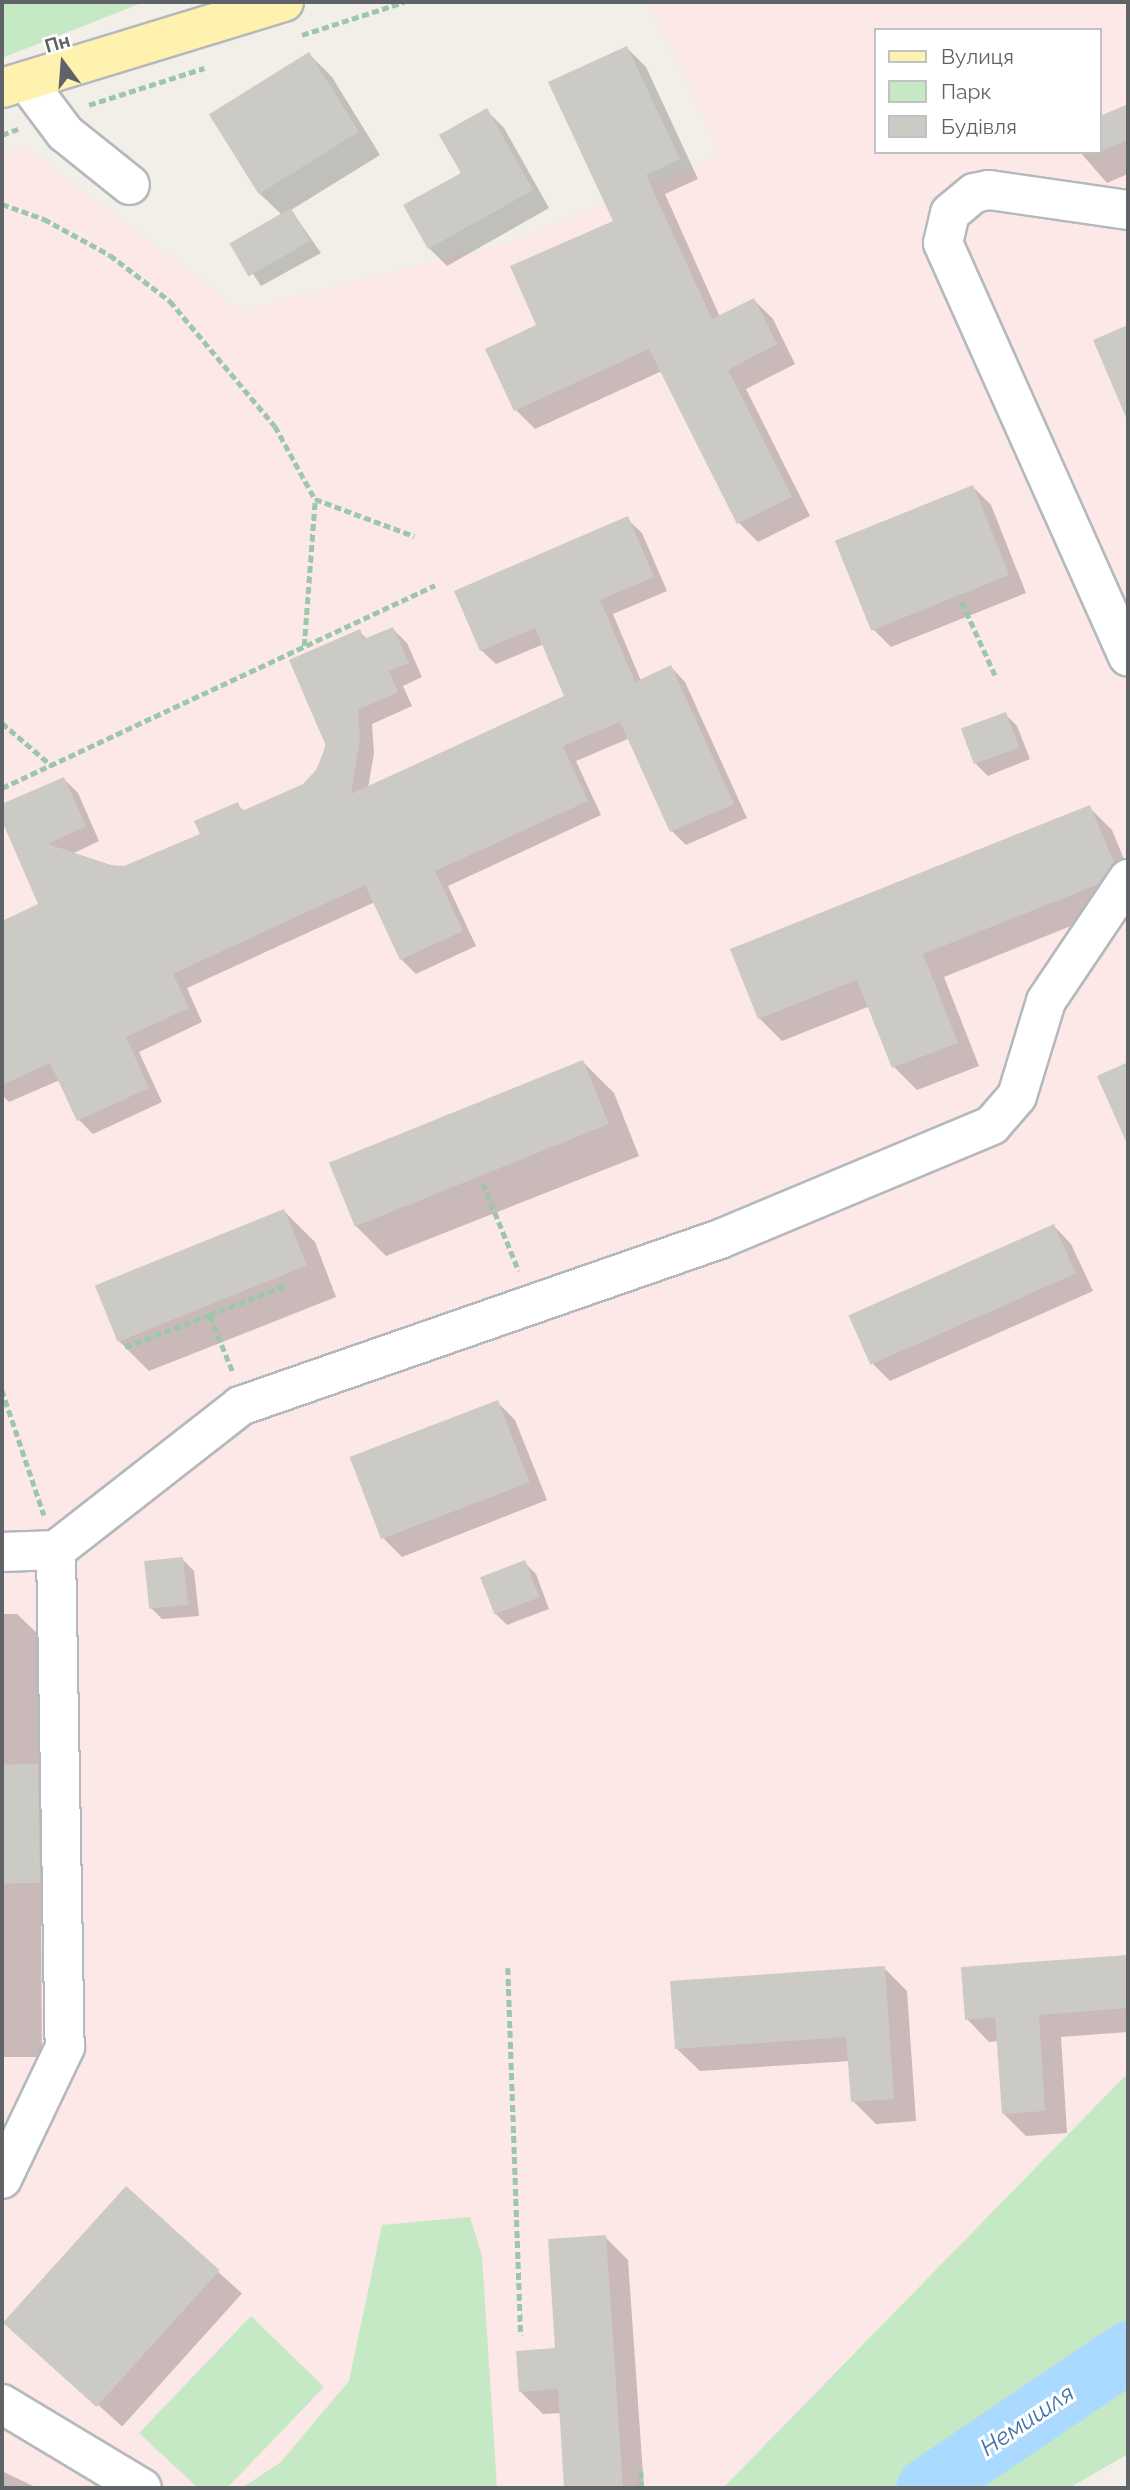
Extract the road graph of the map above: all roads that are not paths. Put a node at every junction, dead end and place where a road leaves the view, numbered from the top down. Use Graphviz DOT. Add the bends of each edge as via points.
graph roads {
  1 [pos="284,2"];
  2 [pos="14,85"];
  3 [pos="130,185"];
  4 [pos="1128,210"];
  5 [pos="1128,656"];
  6 [pos="1128,879"];
  7 [pos="56,1550"];
  8 [pos="2,1552"];
  9 [pos="2,2179"];
  10 [pos="2,2404"];
  11 [pos="142,2488"];
  1 -- 2 [label="main road"];
  2 -- 3 [label="lane"];
  4 -- 5 [label="lane" via="989,190 967,197 950,213 943,243"];
  6 -- 7 [label="lane" via="1046,1001 1017,1096 992,1125 720,1239 245,1404"];
  7 -- 8 [label="lane"];
  7 -- 9 [label="lane" via="65,2047"];
  10 -- 11 [label="lane"];
}
